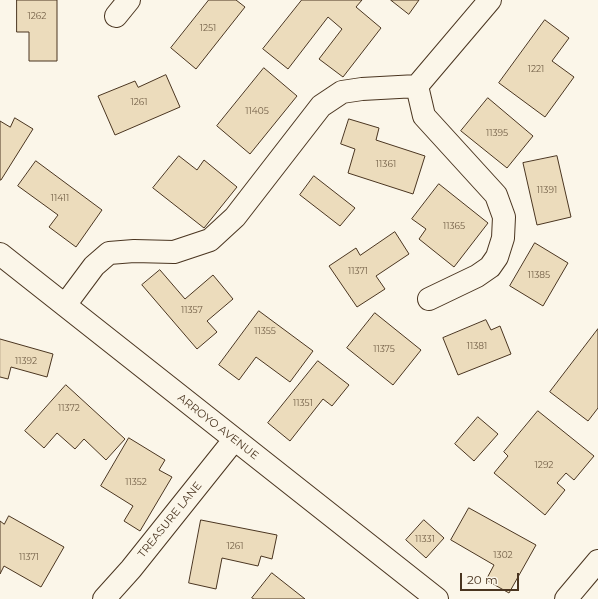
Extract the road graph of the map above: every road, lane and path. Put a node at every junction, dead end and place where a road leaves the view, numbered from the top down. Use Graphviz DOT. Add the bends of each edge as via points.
graph roads {
  1 [pos="490,0"];
  2 [pos="417,86"];
  3 [pos="0,254"];
  4 [pos="429,299"];
  5 [pos="65,305"];
  6 [pos="234,440"];
  7 [pos="598,561"];
  8 [pos="104,599"];
  9 [pos="437,599"];
  10 [pos="566,599"];
  1 -- 2 [label="street"];
  2 -- 4 [label="street" via="424,116 496,195 504,217 503,238 497,257 490,267"];
  2 -- 5 [label="street" via="342,92 321,106 235,216 210,240 174,252 109,253 94,266"];
  3 -- 5 [label="street, ARROYO AVENUE"];
  5 -- 6 [label="street, ARROYO AVENUE"];
  6 -- 8 [label="street, TREASURE LANE"];
  6 -- 9 [label="street, ARROYO AVENUE"];
  7 -- 10 [label="street"];
}
